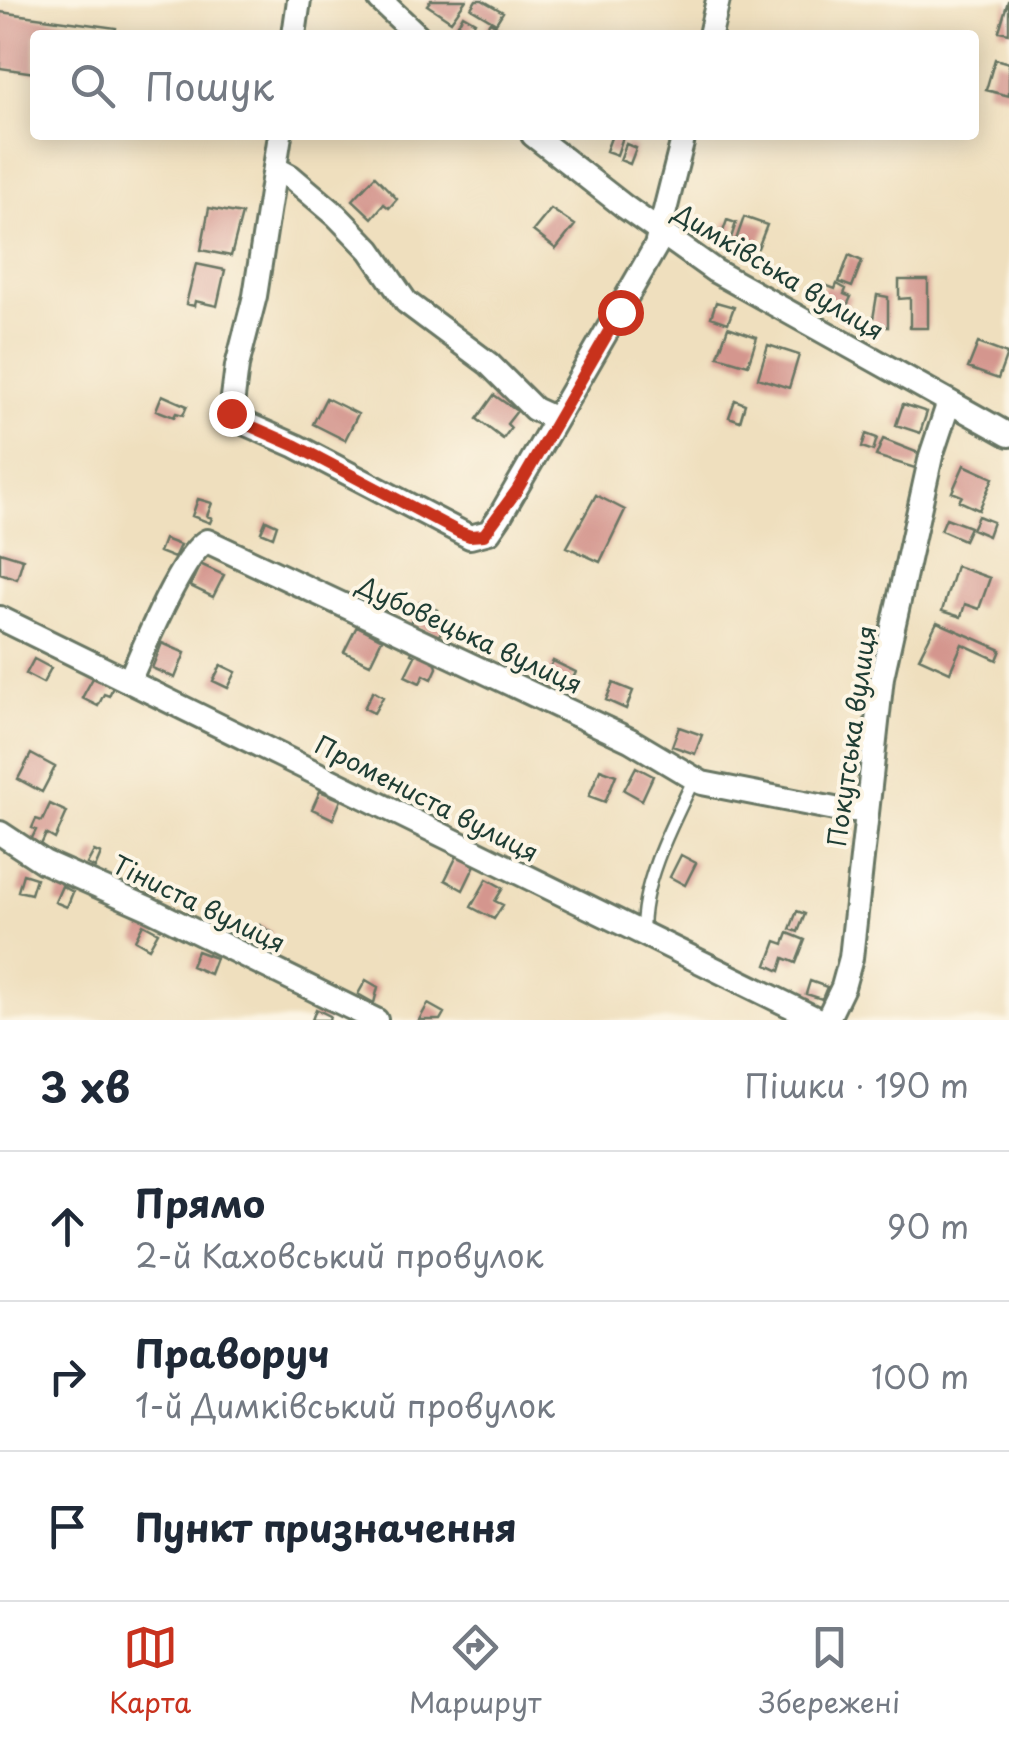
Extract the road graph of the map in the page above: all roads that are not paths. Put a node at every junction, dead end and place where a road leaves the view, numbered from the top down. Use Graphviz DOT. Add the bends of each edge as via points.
graph roads {
  1 [pos="299,0"];
  2 [pos="380,0"];
  3 [pos="718,0"];
  4 [pos="295,30"];
  5 [pos="412,30"];
  6 [pos="711,30"];
  7 [pos="279,140"];
  8 [pos="540,140"];
  9 [pos="683,140"];
  10 [pos="275,168"];
  11 [pos="661,234"];
  12 [pos="948,402"];
  13 [pos="556,419"];
  14 [pos="1009,436"];
  15 [pos="6,620"];
  16 [pos="129,680"];
  17 [pos="694,779"];
  18 [pos="866,810"];
  19 [pos="0,833"];
  20 [pos="643,933"];
  21 [pos="376,1020"];
  22 [pos="819,1020"];
  23 [pos="828,1020"];
  1 -- 4 [label="street"];
  2 -- 5 [label="street"];
  3 -- 6 [label="street"];
  7 -- 10 [label="street"];
  8 -- 11 [label="street, Димківська вулиця"];
  9 -- 11 [label="street"];
  10 -- 13 [label="street" via="336,215 406,302 489,364 534,409"];
  10 -- 13 [label="street" via="232,416 470,536 488,532"];
  11 -- 12 [label="street, Димківська вулиця"];
  11 -- 13 [label="street"];
  12 -- 14 [label="street, Димківська вулиця"];
  12 -- 18 [label="street, Покутська вулиця" via="887,650"];
  15 -- 16 [label="street, Промениста вулиця"];
  16 -- 17 [label="street, Дубовецька вулиця" via="166,601 207,541 630,740"];
  16 -- 20 [label="street, Промениста вулиця"];
  17 -- 18 [label="street, Дубовецька вулиця"];
  17 -- 20 [label="lane" via="656,868"];
  18 -- 23 [label="street, Покутська вулиця" via="851,958"];
  19 -- 21 [label="street, Тіниста вулиця" via="44,862"];
  20 -- 22 [label="street, Промениста вулиця"];
}
